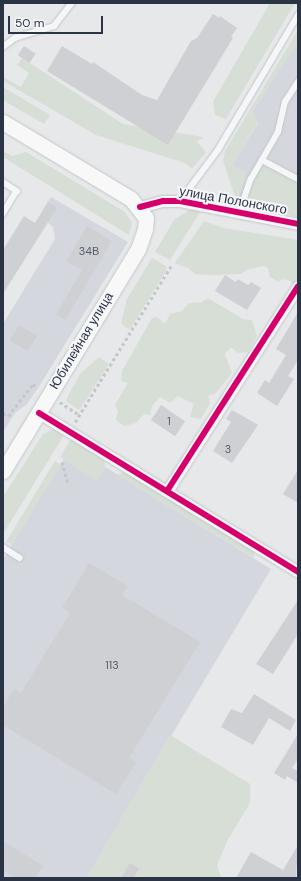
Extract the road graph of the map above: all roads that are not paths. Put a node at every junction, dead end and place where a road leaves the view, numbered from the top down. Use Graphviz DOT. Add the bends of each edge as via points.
graph roads {
  1 [pos="72,3"];
  2 [pos="298,15"];
  3 [pos="3,47"];
  4 [pos="298,82"];
  5 [pos="3,122"];
  6 [pos="262,160"];
  7 [pos="298,179"];
  8 [pos="3,182"];
  9 [pos="180,201"];
  10 [pos="140,207"];
  11 [pos="239,213"];
  12 [pos="3,214"];
  13 [pos="298,224"];
  14 [pos="298,286"];
  15 [pos="39,413"];
  16 [pos="3,471"];
  17 [pos="167,491"];
  18 [pos="3,547"];
  19 [pos="20,558"];
  20 [pos="297,568"];
  1 -- 3 [label="lane" via="54,26 15,38"];
  2 -- 9 [label="lane" via="218,150"];
  4 -- 6 [label="lane" via="285,102 278,132"];
  5 -- 10 [label="main road" via="120,192"];
  6 -- 7 [label="lane"];
  6 -- 11 [label="lane" via="243,197"];
  8 -- 12 [label="lane" via="17,191"];
  9 -- 10 [label="street, улица Полонского" via="163,201"];
  9 -- 11 [label="street, улица Полонского"];
  10 -- 15 [label="main road, Юбилейная улица" via="146,218 142,240"];
  11 -- 13 [label="street, улица Полонского"];
  14 -- 17 [label="street"];
  15 -- 16 [label="main road, Юбилейная улица"];
  15 -- 17 [label="street"];
  17 -- 20 [label="street"];
  18 -- 19 [label="lane"];
}
